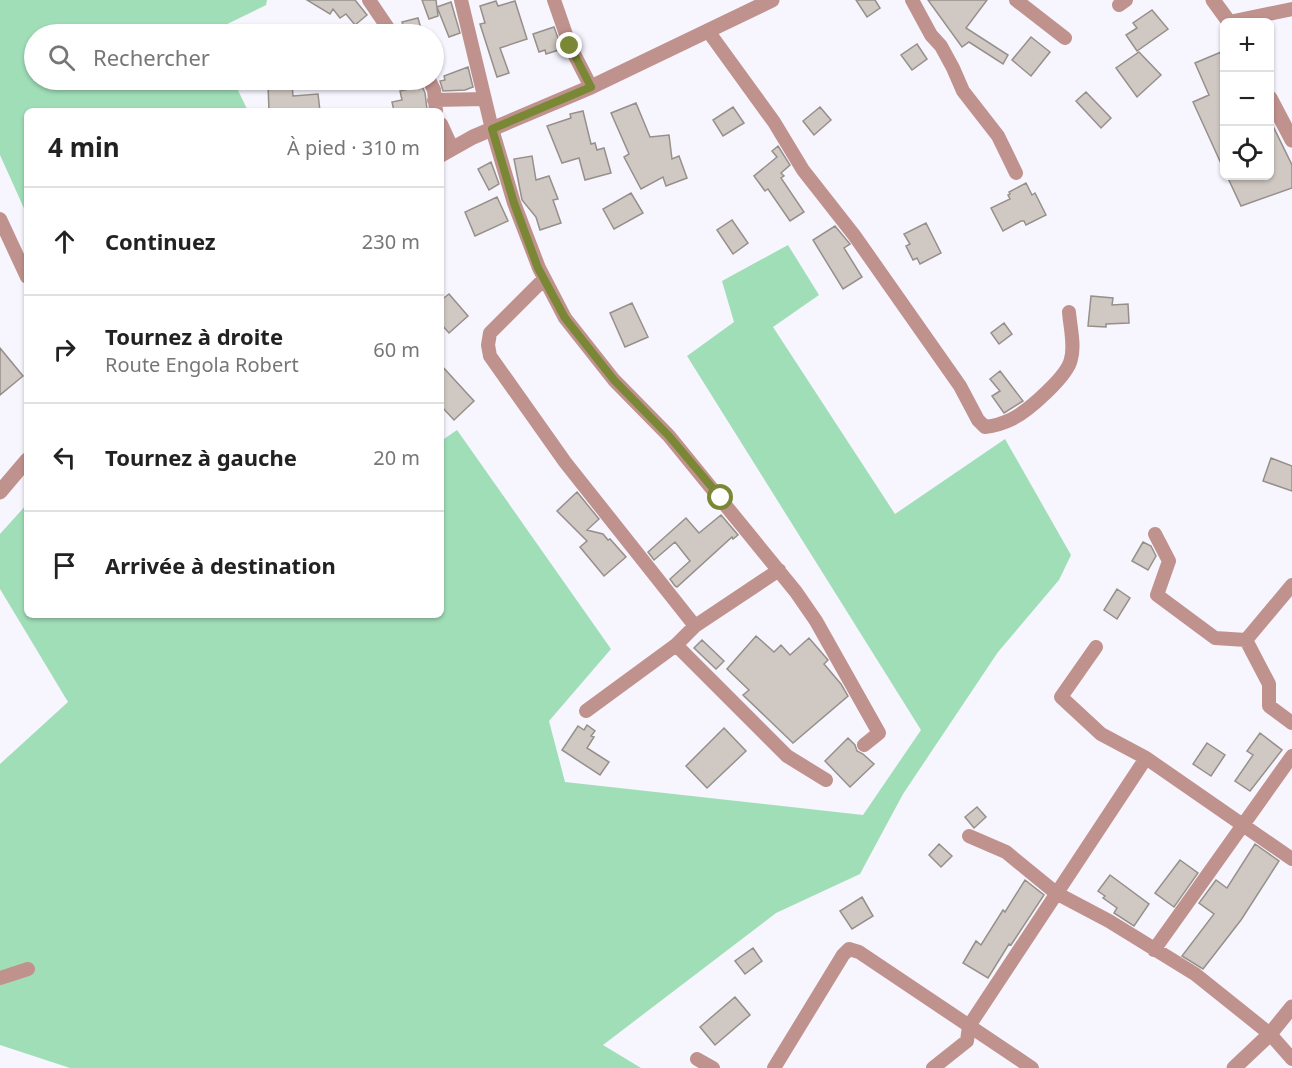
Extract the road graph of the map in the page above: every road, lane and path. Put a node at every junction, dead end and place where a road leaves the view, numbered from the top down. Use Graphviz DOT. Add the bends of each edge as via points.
graph roads {
  1 [pos="369,0"];
  2 [pos="461,0"];
  3 [pos="554,0"];
  4 [pos="912,0"];
  5 [pos="1017,0"];
  6 [pos="1213,0"];
  7 [pos="763,2"];
  8 [pos="1292,9"];
  9 [pos="1225,18"];
  10 [pos="1248,18"];
  11 [pos="386,24"];
  12 [pos="708,31"];
  13 [pos="1065,38"];
  14 [pos="591,87"];
  15 [pos="434,90"];
  16 [pos="485,99"];
  17 [pos="435,105"];
  18 [pos="1274,107"];
  19 [pos="492,129"];
  20 [pos="1292,140"];
  21 [pos="446,152"];
  22 [pos="1016,173"];
  23 [pos="0,219"];
  24 [pos="24,271"];
  25 [pos="544,279"];
  26 [pos="1070,312"];
  27 [pos="24,464"];
  28 [pos="0,492"];
  29 [pos="1155,534"];
  30 [pos="778,570"];
  31 [pos="1292,585"];
  32 [pos="695,626"];
  33 [pos="1246,640"];
  34 [pos="676,645"];
  35 [pos="1096,647"];
  36 [pos="586,711"];
  37 [pos="1292,723"];
  38 [pos="864,745"];
  39 [pos="1292,756"];
  40 [pos="1146,758"];
  41 [pos="826,780"];
  42 [pos="1244,825"];
  43 [pos="969,836"];
  44 [pos="1292,859"];
  45 [pos="1056,893"];
  46 [pos="1154,950"];
  47 [pos="28,969"];
  48 [pos="0,978"];
  49 [pos="1292,1007"];
  50 [pos="969,1026"];
  51 [pos="1270,1034"];
  52 [pos="697,1059"];
  53 [pos="1292,1059"];
  54 [pos="713,1068"];
  55 [pos="774,1068"];
  56 [pos="933,1068"];
  57 [pos="1032,1068"];
  58 [pos="1234,1068"];
  1 -- 11 [label="street"];
  2 -- 16 [label="street"];
  3 -- 14 [label="street" via="570,46"];
  4 -- 22 [label="street" via="963,91 998,136"];
  5 -- 13 [label="street"];
  6 -- 9 [label="street"];
  7 -- 12 [label="street"];
  8 -- 10 [label="street"];
  12 -- 14 [label="street"];
  12 -- 26 [label="street" via="960,386 985,427 1013,418 1065,371 1072,355"];
  14 -- 19 [label="street"];
  15 -- 17 [label="street"];
  16 -- 17 [label="street"];
  16 -- 19 [label="street"];
  18 -- 20 [label="street"];
  19 -- 21 [label="street"];
  19 -- 25 [label="street" via="514,203"];
  23 -- 24 [label="street"];
  25 -- 30 [label="street" via="565,318 614,380 669,436"];
  25 -- 32 [label="street" via="490,333 490,356 565,462"];
  27 -- 28 [label="street"];
  29 -- 33 [label="street" via="1169,561 1157,595 1215,638"];
  30 -- 32 [label="street"];
  30 -- 38 [label="street" via="816,621 879,733"];
  31 -- 33 [label="street"];
  32 -- 34 [label="street"];
  33 -- 37 [label="street" via="1269,684 1269,706"];
  34 -- 36 [label="street"];
  34 -- 41 [label="street" via="787,756"];
  35 -- 40 [label="street" via="1061,697 1101,734"];
  39 -- 42 [label="street"];
  40 -- 42 [label="street"];
  40 -- 45 [label="street"];
  42 -- 44 [label="street"];
  42 -- 46 [label="street"];
  43 -- 45 [label="street" via="1006,852"];
  45 -- 46 [label="street"];
  45 -- 50 [label="street"];
  46 -- 51 [label="street" via="1195,974"];
  47 -- 48 [label="street"];
  49 -- 51 [label="street"];
  50 -- 55 [label="street" via="859,952 849,950"];
  50 -- 56 [label="street" via="967,1041"];
  50 -- 57 [label="street"];
  51 -- 53 [label="street"];
  51 -- 58 [label="street"];
  52 -- 54 [label="street"];
}
